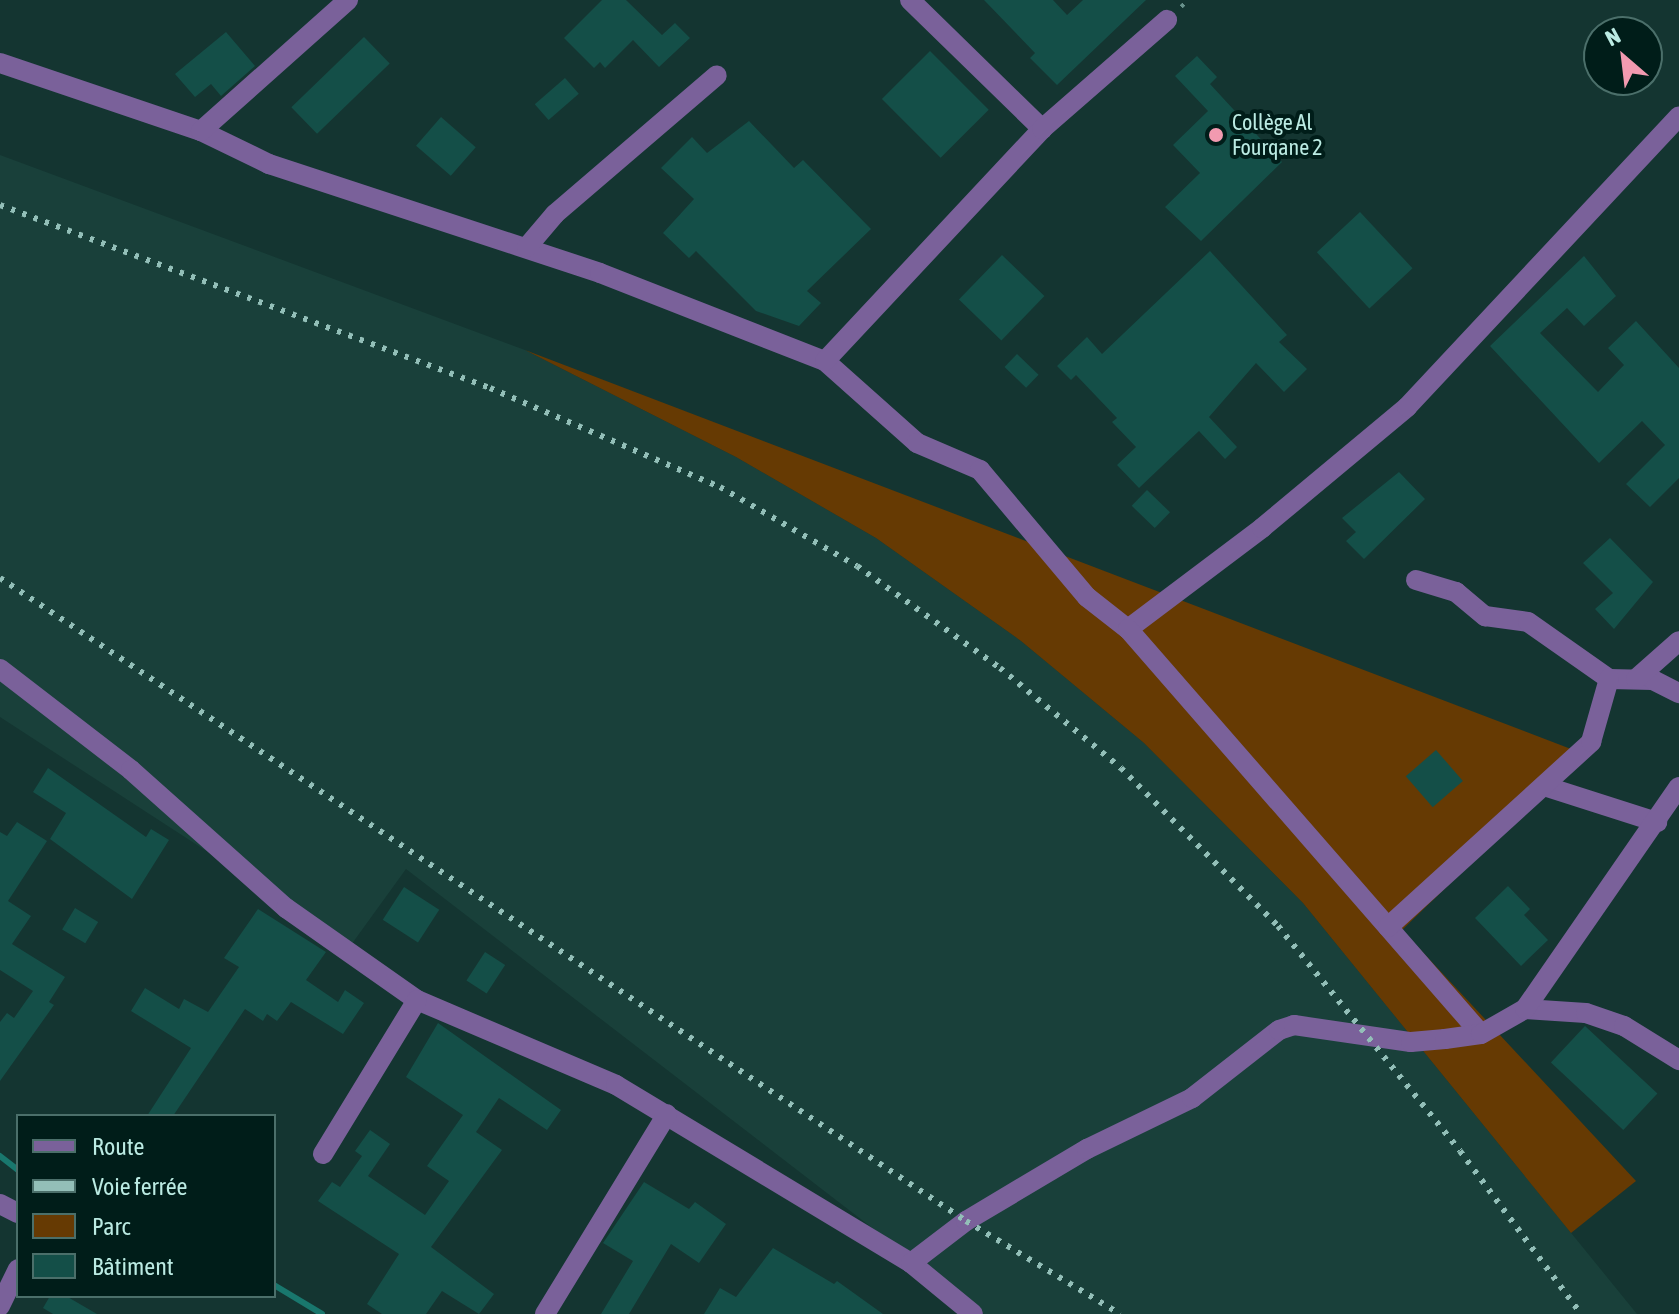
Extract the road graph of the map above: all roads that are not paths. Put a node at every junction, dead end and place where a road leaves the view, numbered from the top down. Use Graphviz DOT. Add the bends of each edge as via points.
graph roads {
  1 [pos="348,0"];
  2 [pos="910,0"];
  3 [pos="1167,20"];
  4 [pos="0,63"];
  5 [pos="717,75"];
  6 [pos="1679,116"];
  7 [pos="1042,129"];
  8 [pos="201,131"];
  9 [pos="527,247"];
  10 [pos="825,361"];
  11 [pos="1416,580"];
  12 [pos="1128,629"];
  13 [pos="1679,641"];
  14 [pos="0,669"];
  15 [pos="1609,679"];
  16 [pos="1636,679"];
  17 [pos="1679,693"];
  18 [pos="1544,786"];
  19 [pos="1679,787"];
  20 [pos="1657,822"];
  21 [pos="1388,927"];
  22 [pos="417,1000"];
  23 [pos="1525,1009"];
  24 [pos="1481,1034"];
  25 [pos="1679,1060"];
  26 [pos="667,1114"];
  27 [pos="323,1154"];
  28 [pos="911,1263"];
  29 [pos="16,1273"];
  30 [pos="0,1306"];
  31 [pos="545,1314"];
  32 [pos="973,1314"];
  1 -- 8 [label="street"];
  2 -- 7 [label="street"];
  3 -- 7 [label="street"];
  4 -- 8 [label="street"];
  5 -- 9 [label="street" via="622,162 555,214"];
  6 -- 12 [label="street" via="1407,407 1262,528"];
  7 -- 10 [label="street"];
  8 -- 9 [label="street" via="269,164"];
  9 -- 10 [label="street"];
  10 -- 12 [label="street" via="917,443 980,470 1087,597"];
  11 -- 15 [label="street" via="1456,592 1485,616 1528,622"];
  12 -- 21 [label="street"];
  13 -- 16 [label="street"];
  14 -- 22 [label="street" via="131,770 286,908"];
  15 -- 16 [label="street"];
  15 -- 18 [label="street" via="1591,742"];
  16 -- 17 [label="street" via="1653,680"];
  18 -- 20 [label="street"];
  18 -- 21 [label="street" via="1450,865"];
  19 -- 20 [label="street"];
  20 -- 23 [label="street"];
  21 -- 24 [label="street"];
  22 -- 26 [label="street" via="616,1085"];
  22 -- 27 [label="street"];
  23 -- 24 [label="street"];
  23 -- 25 [label="street" via="1599,1017"];
  24 -- 28 [label="street" via="1411,1042 1337,1028 1294,1025 1279,1030 1192,1098 1087,1149 966,1221"];
  26 -- 28 [label="street"];
  26 -- 31 [label="street"];
  28 -- 32 [label="street"];
  29 -- 30 [label="street"];
}
